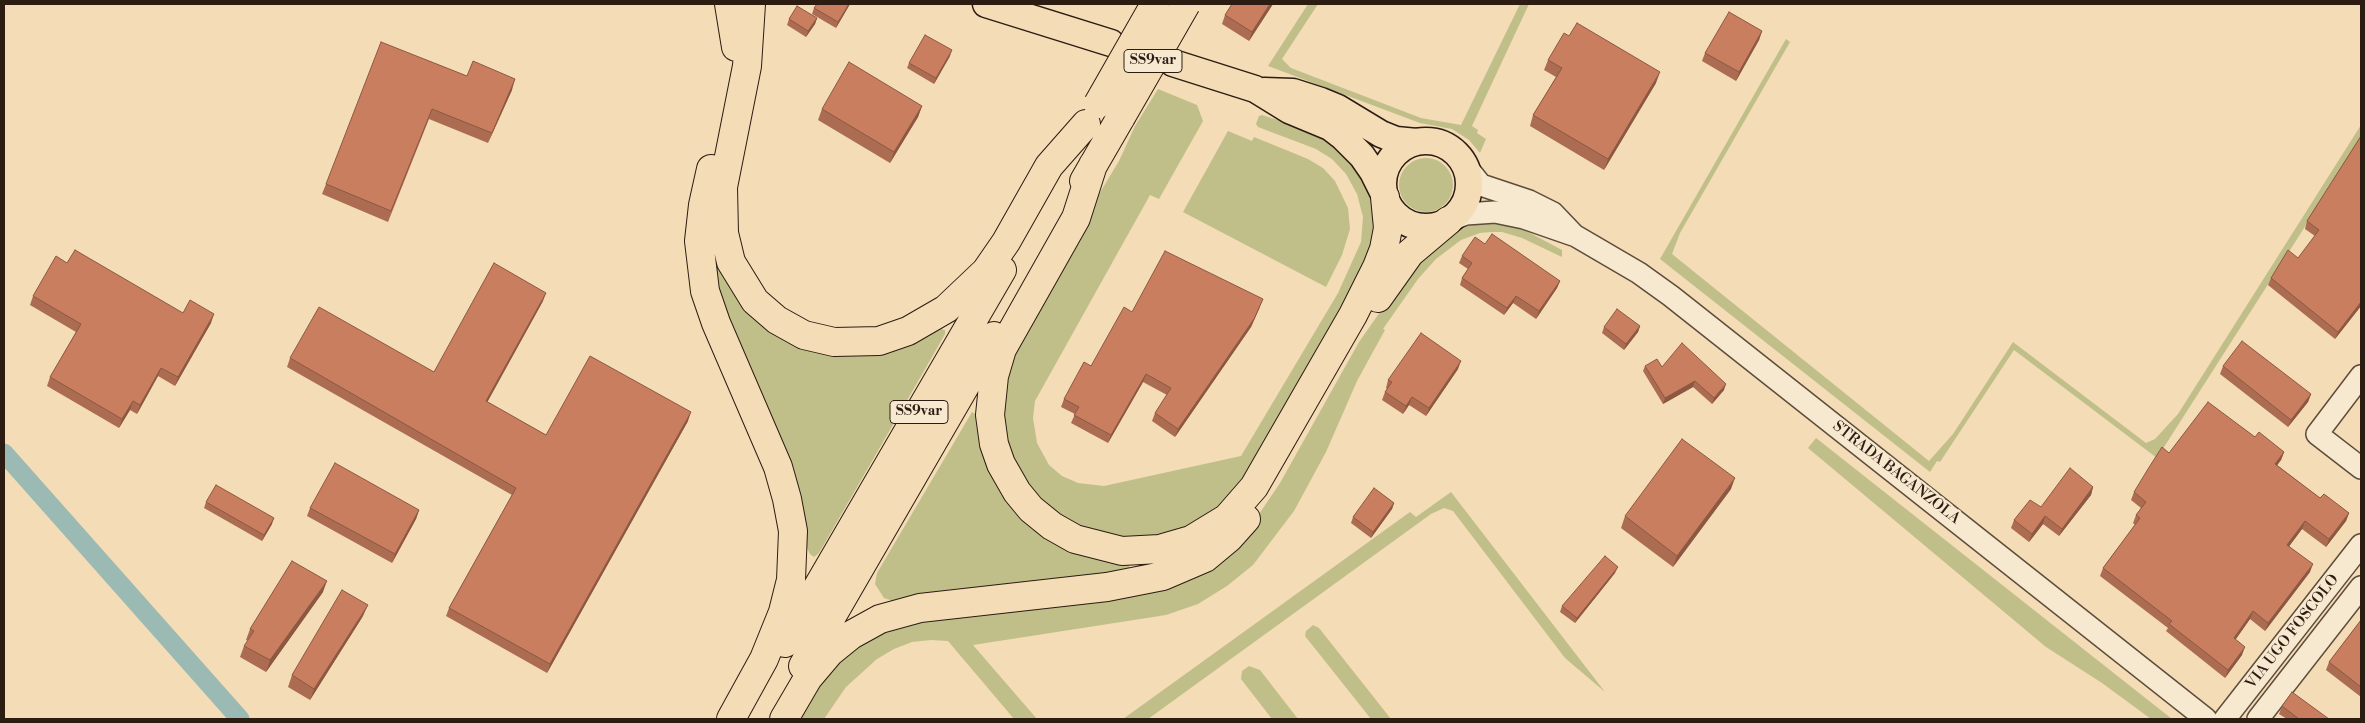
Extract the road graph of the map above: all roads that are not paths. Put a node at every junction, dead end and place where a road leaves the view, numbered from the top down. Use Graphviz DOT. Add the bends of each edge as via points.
graph roads {
  1 [pos="728,4"];
  2 [pos="751,4"];
  3 [pos="986,4"];
  4 [pos="1155,4"];
  5 [pos="1186,4"];
  6 [pos="1111,43"];
  7 [pos="1173,63"];
  8 [pos="1255,89"];
  9 [pos="1101,115"];
  10 [pos="1417,142"];
  11 [pos="1093,165"];
  12 [pos="1465,165"];
  13 [pos="1385,197"];
  14 [pos="1448,221"];
  15 [pos="1578,237"];
  16 [pos="2361,376"];
  17 [pos="2361,468"];
  18 [pos="2361,545"];
  19 [pos="2361,587"];
  20 [pos="731,719"];
  21 [pos="741,719"];
  22 [pos="772,719"];
  23 [pos="784,719"];
  24 [pos="2206,719"];
  25 [pos="2225,719"];
  26 [pos="2258,719"];
  1 -- 20 [label="highway" via="736,46 735,67 703,205 699,241 702,274 716,323 778,467 790,515 793,547 791,580 784,612 764,659"];
  2 -- 9 [label="highway" via="746,73 723,187 724,232 731,262 755,301 777,320 804,335 834,342 879,341 908,332 946,309 986,270 1006,242 1049,166"];
  3 -- 6 [label="main road"];
  4 -- 9 [label="highway, SS9var, bridge"];
  5 -- 9 [label="highway, SS9var, bridge"];
  7 -- 8 [label="main road, STRADA BAGANZOLA"];
  8 -- 10 [label="main road, STRADA BAGANZOLA" via="1293,92 1321,101 1381,134 1396,140"];
  8 -- 13 [label="main road, STRADA BAGANZOLA" via="1343,137 1368,164"];
  9 -- 11 [label="highway, SS9var"];
  9 -- 21 [label="highway, SS9var"];
  10 -- 12 [label="main road, STRADA BAGANZOLA" via="1445,145"];
  10 -- 13 [label="main road" via="1398,152 1389,162 1383,183"];
  11 -- 13 [label="highway" via="1076,218 1002,349 992,385 990,420 1001,464 1031,509 1075,539 1122,551 1160,549 1191,540 1227,518 1250,493 1269,466 1377,268 1386,239 1388,217"];
  11 -- 22 [label="highway, SS9var"];
  12 -- 14 [label="main road" via="1469,178 1468,192 1459,212"];
  12 -- 15 [label="street, STRADA BAGANZOLA" via="1480,185 1545,208"];
  13 -- 14 [label="main road, STRADA BAGANZOLA" via="1396,215 1407,223 1428,227"];
  14 -- 15 [label="street, STRADA BAGANZOLA" via="1466,214 1495,212 1524,218"];
  14 -- 23 [label="highway" via="1417,246 1394,272 1263,497 1229,538 1205,558 1170,573 1126,584 920,608 880,619 851,635 822,660"];
  15 -- 24 [label="street, STRADA BAGANZOLA" via="1683,305"];
  16 -- 17 [label="street" via="2317,434"];
  18 -- 25 [label="street, VIA UGO FOSCOLO"];
  19 -- 26 [label="street, VIA UGO FOSCOLO"];
}
